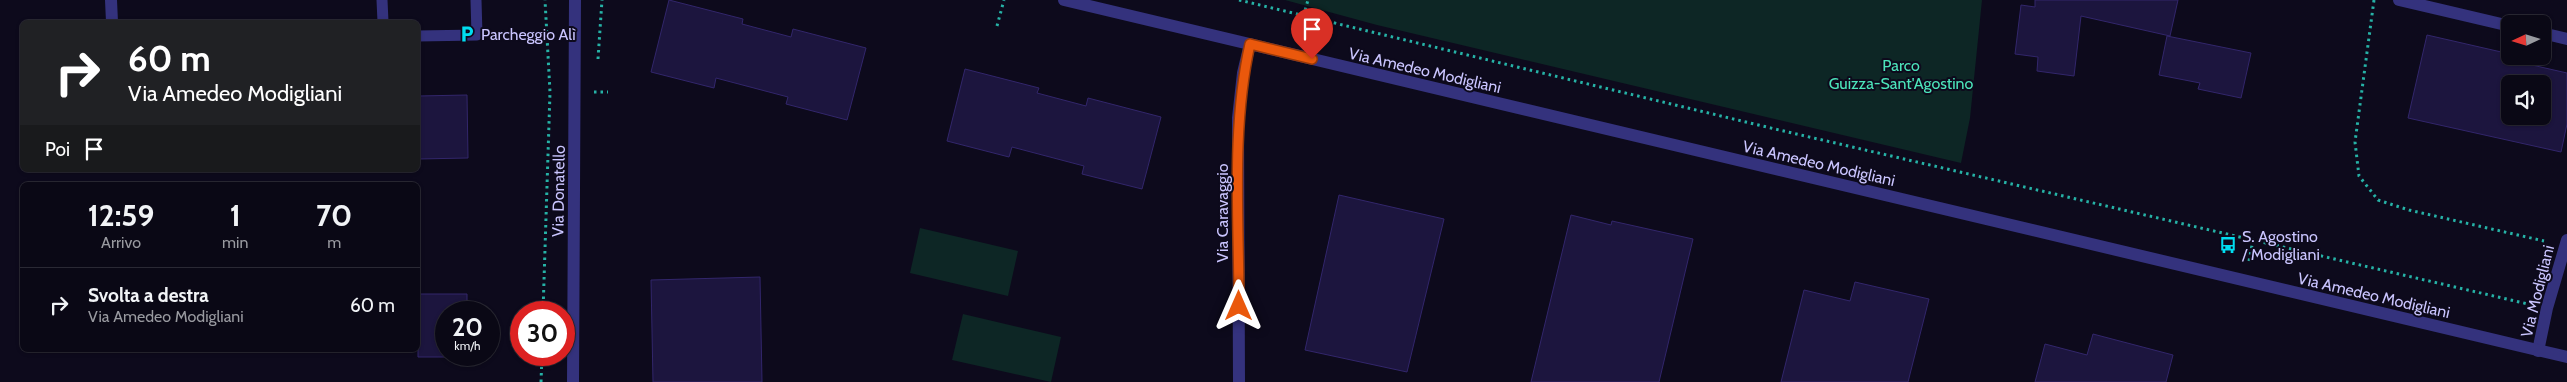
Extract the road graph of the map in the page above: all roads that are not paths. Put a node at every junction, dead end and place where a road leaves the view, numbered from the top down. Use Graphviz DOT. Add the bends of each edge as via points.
graph roads {
  1 [pos="111,0"];
  2 [pos="382,0"];
  3 [pos="476,0"];
  4 [pos="575,0"];
  5 [pos="1064,0"];
  6 [pos="2400,0"];
  7 [pos="112,20"];
  8 [pos="382,20"];
  9 [pos="2501,24"];
  10 [pos="2551,35"];
  11 [pos="420,36"];
  12 [pos="2567,39"];
  13 [pos="1250,44"];
  14 [pos="2566,243"];
  15 [pos="2538,351"];
  16 [pos="2567,357"];
  17 [pos="573,382"];
  18 [pos="1238,382"];
  1 -- 7 [label="street"];
  2 -- 8 [label="lane"];
  3 -- 11 [label="lane" via="477,34"];
  4 -- 17 [label="street, Via Donatello"];
  5 -- 13 [label="street, Via Amedeo Modigliani"];
  6 -- 9 [label="street"];
  10 -- 12 [label="street"];
  13 -- 15 [label="street, Via Amedeo Modigliani"];
  13 -- 18 [label="street, Via Caravaggio" via="1238,118"];
  14 -- 15 [label="street, Via Modigliani"];
  15 -- 16 [label="street, Via Amedeo Modigliani"];
}
